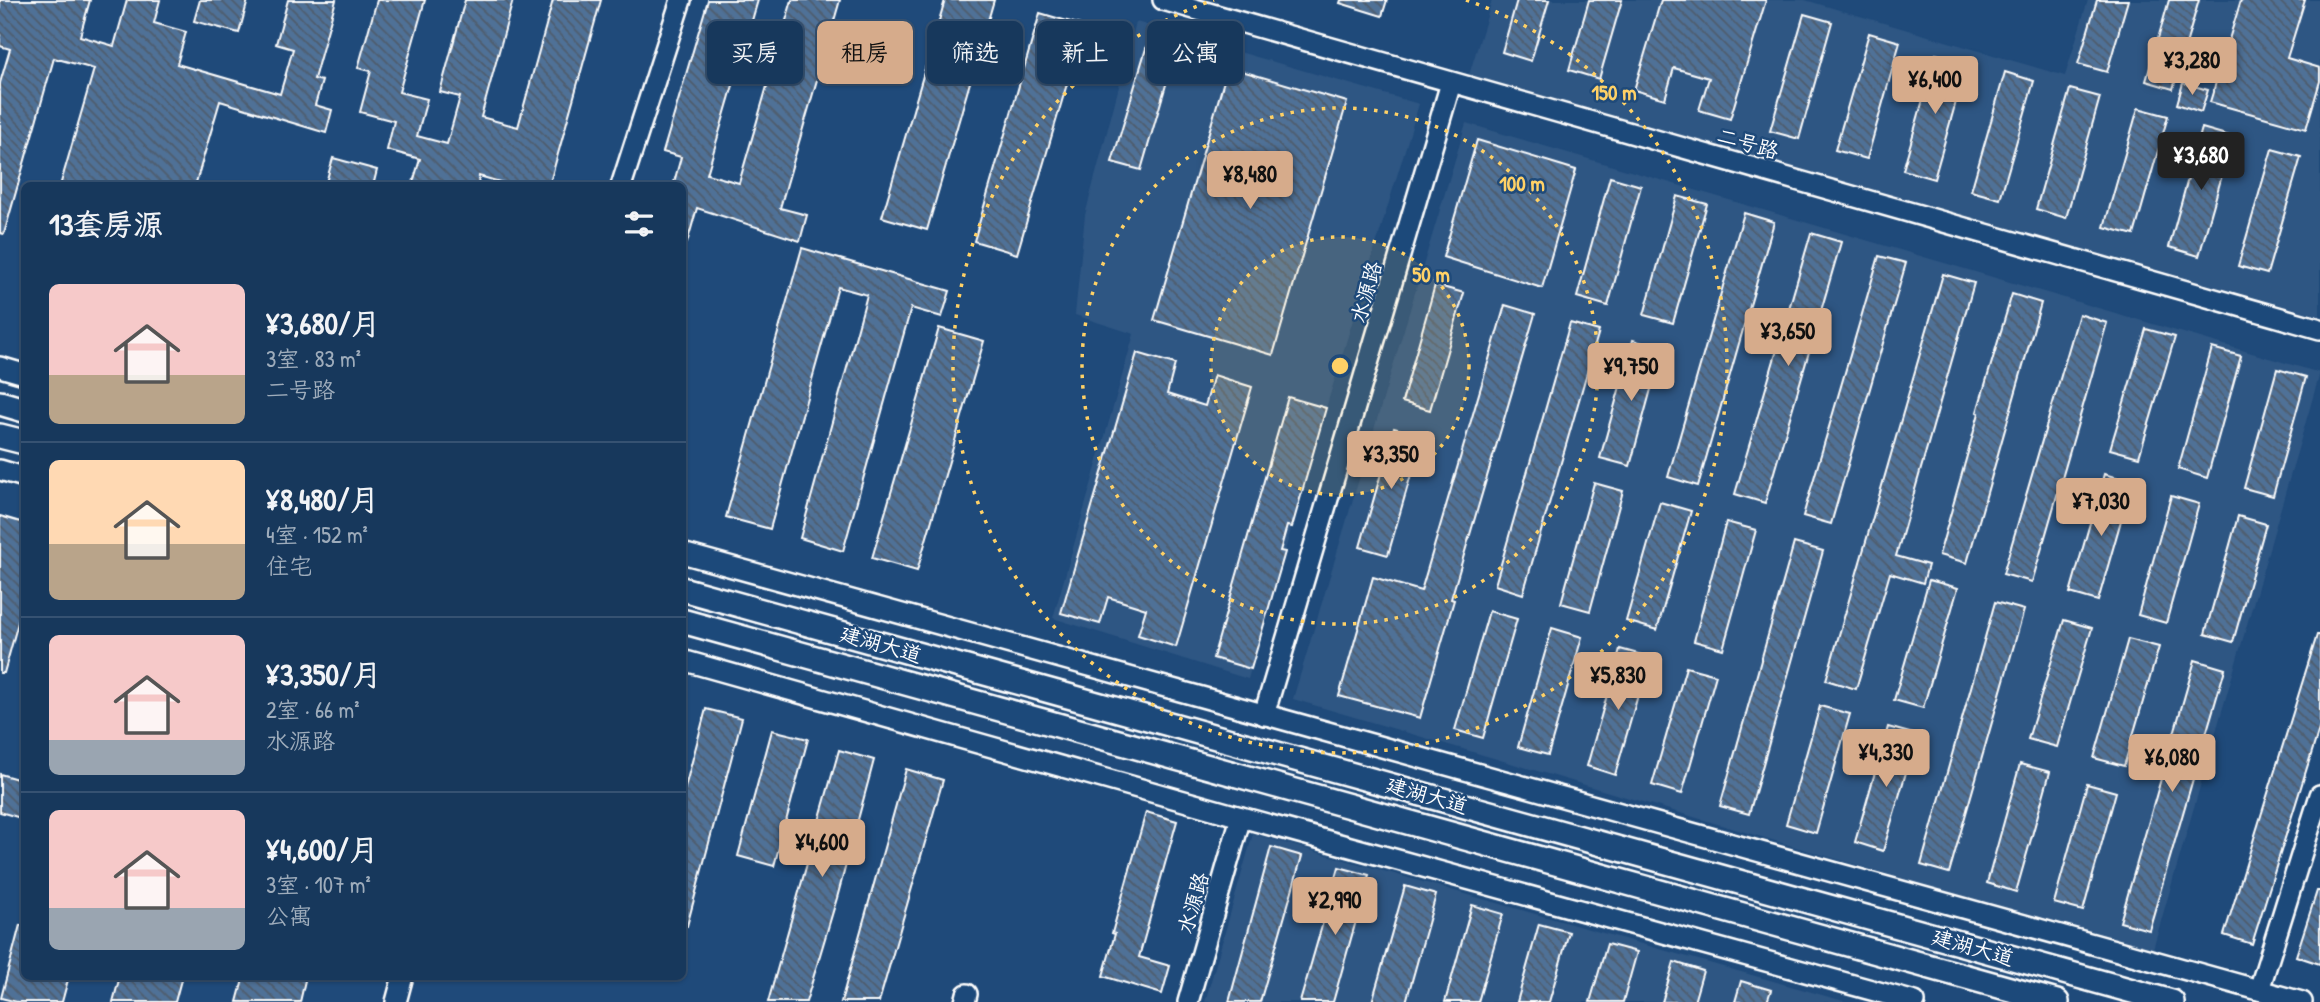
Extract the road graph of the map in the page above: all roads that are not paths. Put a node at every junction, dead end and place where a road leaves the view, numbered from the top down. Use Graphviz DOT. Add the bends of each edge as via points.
graph roads {
  1 [pos="681,0"];
  2 [pos="1163,0"];
  3 [pos="1451,83"];
  4 [pos="622,182"];
  5 [pos="2320,329"];
  6 [pos="0,367"];
  7 [pos="21,373"];
  8 [pos="0,403"];
  9 [pos="21,409"];
  10 [pos="0,436"];
  11 [pos="21,441"];
  12 [pos="0,470"];
  13 [pos="21,476"];
  14 [pos="686,555"];
  15 [pos="686,590"];
  16 [pos="686,622"];
  17 [pos="686,661"];
  18 [pos="1264,716"];
  19 [pos="2320,795"];
  20 [pos="1241,817"];
  21 [pos="402,980"];
  22 [pos="2259,990"];
  23 [pos="396,1002"];
  24 [pos="1188,1002"];
  25 [pos="1915,1002"];
  26 [pos="2057,1002"];
  27 [pos="2172,1002"];
  28 [pos="2302,1002"];
  1 -- 4 [label="street"];
  2 -- 3 [label="street, 二号路"];
  3 -- 5 [label="street, 二号路"];
  3 -- 18 [label="street, 水源路"];
  6 -- 7 [label="street"];
  8 -- 9 [label="main road"];
  10 -- 11 [label="main road"];
  12 -- 13 [label="street"];
  14 -- 18 [label="street"];
  15 -- 27 [label="main road, 建湖大道"];
  16 -- 26 [label="main road, 建湖大道"];
  17 -- 20 [label="street"];
  18 -- 22 [label="street"];
  19 -- 22 [label="street"];
  20 -- 24 [label="street, 水源路"];
  20 -- 25 [label="street"];
  21 -- 23 [label="street"];
  22 -- 28 [label="street"];
}
